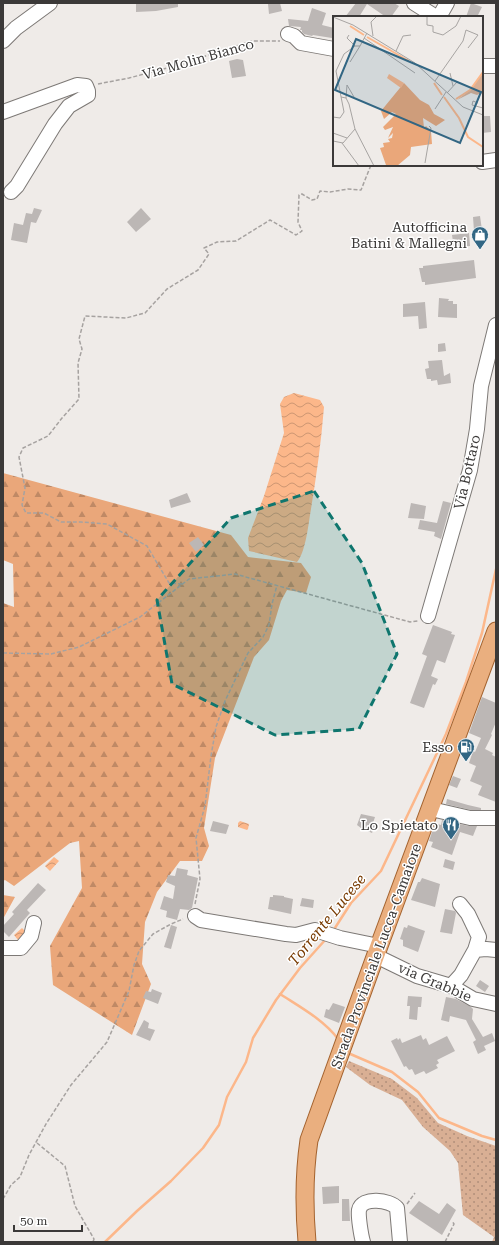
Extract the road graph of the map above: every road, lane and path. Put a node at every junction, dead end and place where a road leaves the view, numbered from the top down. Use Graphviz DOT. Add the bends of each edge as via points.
graph roads {
  1 [pos="50,3"];
  2 [pos="414,3"];
  3 [pos="447,3"];
  4 [pos="435,16"];
  5 [pos="438,16"];
  6 [pos="288,34"];
  7 [pos="3,40"];
  8 [pos="302,43"];
  9 [pos="333,49"];
  10 [pos="483,66"];
  11 [pos="496,66"];
  12 [pos="86,86"];
  13 [pos="3,112"];
  14 [pos="496,160"];
  15 [pos="483,162"];
  16 [pos="371,166"];
  17 [pos="11,192"];
  18 [pos="496,325"];
  19 [pos="182,584"];
  20 [pos="277,585"];
  21 [pos="428,616"];
  22 [pos="496,632"];
  23 [pos="3,653"];
  24 [pos="431,809"];
  25 [pos="496,818"];
  26 [pos="460,904"];
  27 [pos="194,916"];
  28 [pos="34,923"];
  29 [pos="3,948"];
  30 [pos="475,950"];
  31 [pos="496,950"];
  32 [pos="377,951"];
  33 [pos="451,986"];
  34 [pos="496,1004"];
  35 [pos="37,1143"];
  36 [pos="3,1199"];
  37 [pos="452,1221"];
  38 [pos="93,1242"];
  39 [pos="307,1242"];
  40 [pos="362,1242"];
  41 [pos="400,1242"];
  42 [pos="445,1242"];
  1 -- 7 [label="street"];
  2 -- 4 [label="street"];
  3 -- 5 [label="street"];
  6 -- 8 [label="street"];
  8 -- 9 [label="street"];
  8 -- 12 [label="path, Via Molin Bianco" via="278,40 252,41 167,68"];
  10 -- 11 [label="street"];
  12 -- 13 [label="street" via="77,85"];
  12 -- 17 [label="street" via="88,95 69,106"];
  14 -- 15 [label="street"];
  16 -- 19 [label="path" via="361,190 320,191 317,199 312,200 302,194 299,195 298,222 302,231 296,235 270,220 236,241 217,242 204,248 209,254 198,270 167,289 145,313 126,318 85,316 79,339 82,349 78,363 79,399 48,436 23,448 19,457 25,488 22,505 26,513 44,513 61,522 107,524 147,546 169,583"];
  18 -- 21 [label="street, Via Bottaro" via="481,386 470,470"];
  19 -- 20 [label="path" via="189,580 235,574"];
  19 -- 23 [label="path" via="140,617 79,647 51,654"];
  20 -- 21 [label="path" via="410,622 422,621"];
  20 -- 27 [label="path" via="269,625 263,638 248,653 216,727 205,806 196,838 200,879"];
  22 -- 24 [label="main road, Strada Provinciale Lucca-Camaiore"];
  24 -- 25 [label="street" via="470,818"];
  24 -- 32 [label="main road, Strada Provinciale Lucca-Camaiore"];
  26 -- 30 [label="street" via="479,937"];
  27 -- 32 [label="street, via Grabbie" via="201,920 286,934 296,935 315,930"];
  27 -- 35 [label="path" via="176,921 159,930 139,951 129,991 107,1042 71,1085"];
  28 -- 29 [label="street" via="31,936 21,948"];
  30 -- 31 [label="street"];
  30 -- 33 [label="street" via="461,975"];
  32 -- 33 [label="street, via Grabbie" via="417,976"];
  32 -- 39 [label="main road, Strada Provinciale Lucca-Camaiore" via="309,1140 305,1185"];
  33 -- 34 [label="street, via Grabbie" via="473,999"];
  35 -- 36 [label="path" via="20,1177 11,1185"];
  35 -- 38 [label="path" via="65,1166 75,1206 90,1230"];
  37 -- 42 [label="path" via="454,1224"];
  40 -- 41 [label="street" via="359,1210 366,1202 377,1201 391,1203 397,1208"];
}
